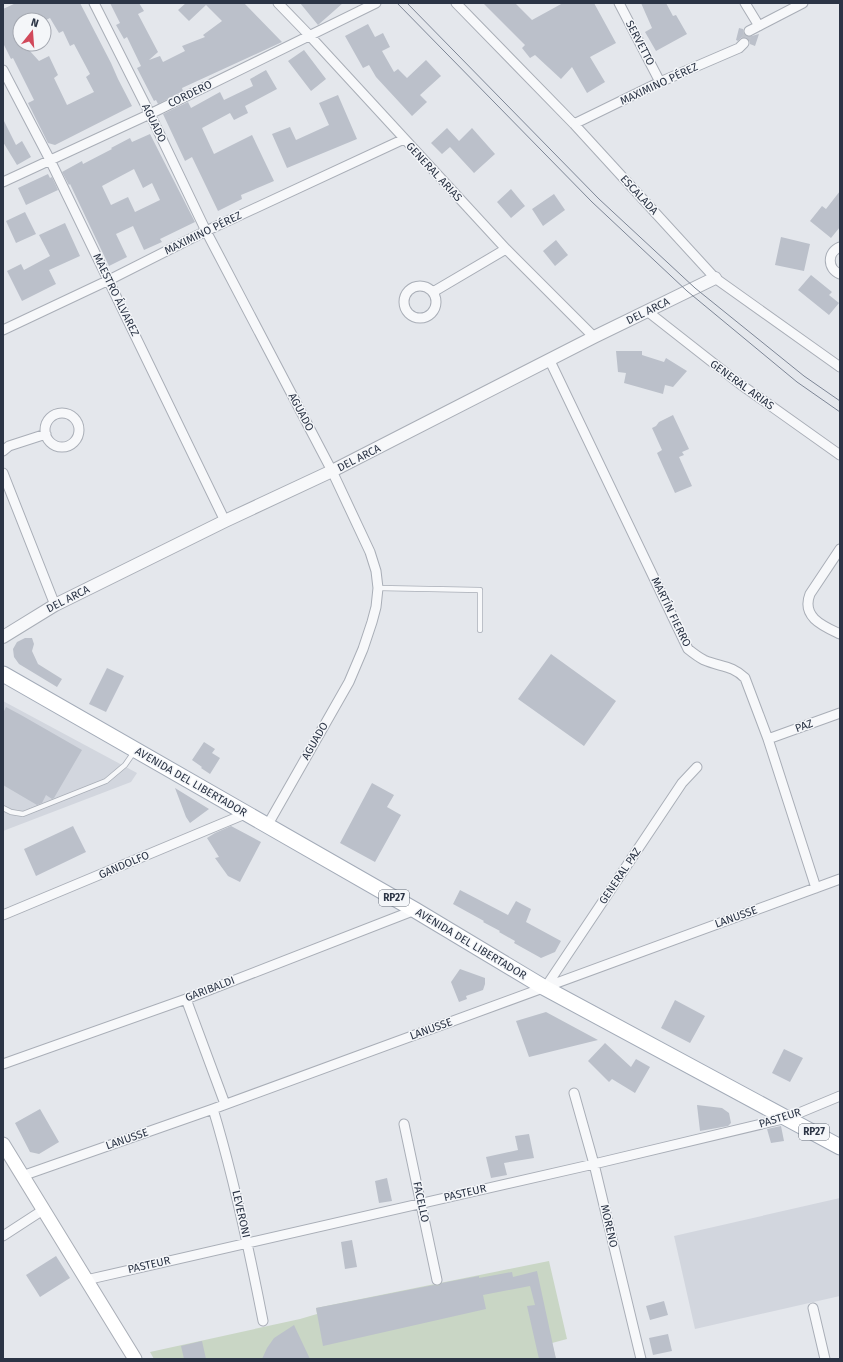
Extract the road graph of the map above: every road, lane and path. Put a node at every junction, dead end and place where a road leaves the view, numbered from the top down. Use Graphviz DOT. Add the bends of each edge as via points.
graph roads {
  1 [pos="94,3"];
  2 [pos="278,3"];
  3 [pos="376,3"];
  4 [pos="456,3"];
  5 [pos="619,3"];
  6 [pos="745,3"];
  7 [pos="802,3"];
  8 [pos="759,26"];
  9 [pos="749,31"];
  10 [pos="309,35"];
  11 [pos="744,42"];
  12 [pos="3,70"];
  13 [pos="660,82"];
  14 [pos="150,114"];
  15 [pos="574,124"];
  16 [pos="404,139"];
  17 [pos="50,160"];
  18 [pos="3,182"];
  19 [pos="206,231"];
  20 [pos="840,247"];
  21 [pos="506,250"];
  22 [pos="840,274"];
  23 [pos="716,278"];
  24 [pos="109,280"];
  25 [pos="433,292"];
  26 [pos="647,311"];
  27 [pos="3,330"];
  28 [pos="594,338"];
  29 [pos="550,361"];
  30 [pos="840,367"];
  31 [pos="46,434"];
  32 [pos="3,451"];
  33 [pos="840,455"];
  34 [pos="332,471"];
  35 [pos="3,473"];
  36 [pos="225,521"];
  37 [pos="840,549"];
  38 [pos="378,588"];
  39 [pos="55,605"];
  40 [pos="480,630"];
  41 [pos="840,634"];
  42 [pos="3,637"];
  43 [pos="3,674"];
  44 [pos="840,713"];
  45 [pos="768,739"];
  46 [pos="135,750"];
  47 [pos="697,767"];
  48 [pos="3,808"];
  49 [pos="245,814"];
  50 [pos="267,826"];
  51 [pos="840,879"];
  52 [pos="816,888"];
  53 [pos="415,910"];
  54 [pos="3,915"];
  55 [pos="545,988"];
  56 [pos="186,998"];
  57 [pos="3,1064"];
  58 [pos="574,1093"];
  59 [pos="840,1096"];
  60 [pos="225,1104"];
  61 [pos="213,1109"];
  62 [pos="787,1118"];
  63 [pos="404,1124"];
  64 [pos="3,1144"];
  65 [pos="840,1147"];
  66 [pos="594,1164"];
  67 [pos="22,1176"];
  68 [pos="421,1203"];
  69 [pos="43,1210"];
  70 [pos="3,1236"];
  71 [pos="247,1243"];
  72 [pos="86,1280"];
  73 [pos="438,1280"];
  74 [pos="813,1308"];
  75 [pos="263,1321"];
  76 [pos="135,1359"];
  77 [pos="641,1359"];
  78 [pos="825,1359"];
  1 -- 14 [label="street, AGUADO"];
  2 -- 10 [label="street, GENERAL ARIAS"];
  3 -- 10 [label="street, CORDERO"];
  4 -- 15 [label="street, ESCALADA"];
  5 -- 13 [label="street, SERVETTO"];
  6 -- 8 [label="street"];
  7 -- 8 [label="street"];
  8 -- 9 [label="street"];
  10 -- 14 [label="street, CORDERO"];
  10 -- 16 [label="street, GENERAL ARIAS"];
  11 -- 13 [label="street, MAXIMINO PÉREZ" via="739,48"];
  12 -- 17 [label="street, MAESTRO ÁLVAREZ"];
  13 -- 15 [label="street, MAXIMINO PÉREZ"];
  14 -- 17 [label="street, CORDERO"];
  14 -- 19 [label="street, AGUADO"];
  15 -- 23 [label="street, ESCALADA"];
  16 -- 19 [label="street, MAXIMINO PÉREZ"];
  16 -- 21 [label="street, GENERAL ARIAS"];
  17 -- 18 [label="street, CORDERO"];
  17 -- 24 [label="street, MAESTRO ÁLVAREZ"];
  19 -- 24 [label="street, MAXIMINO PÉREZ"];
  19 -- 34 [label="street, AGUADO"];
  20 -- 22 [label="street" via="834,251 830,259 834,271"];
  21 -- 25 [label="street"];
  21 -- 28 [label="street, GENERAL ARIAS"];
  23 -- 26 [label="street, DEL ARCA"];
  23 -- 30 [label="street, ESCALADA"];
  24 -- 27 [label="street, MAXIMINO PÉREZ"];
  24 -- 36 [label="street, MAESTRO ÁLVAREZ"];
  26 -- 28 [label="street, DEL ARCA"];
  26 -- 33 [label="street, GENERAL ARIAS" via="740,384"];
  28 -- 29 [label="street, DEL ARCA"];
  29 -- 34 [label="street, DEL ARCA"];
  29 -- 45 [label="street, MARTÍN FIERRO" via="688,649 705,660 738,671 745,678"];
  31 -- 32 [label="street" via="9,446"];
  34 -- 36 [label="street, DEL ARCA"];
  34 -- 38 [label="street, AGUADO" via="370,552"];
  35 -- 39 [label="street"];
  36 -- 39 [label="street, DEL ARCA"];
  37 -- 41 [label="street" via="808,601 809,613 822,625"];
  38 -- 40 [label="lane" via="480,590"];
  38 -- 50 [label="street, AGUADO" via="372,622 349,682"];
  39 -- 42 [label="street, DEL ARCA"];
  43 -- 46 [label="main road, AVENIDA DEL LIBERTADOR / RP27"];
  44 -- 45 [label="street, PAZ"];
  45 -- 52 [label="street, MARTÍN FIERRO"];
  46 -- 48 [label="lane" via="125,765 106,781 23,814"];
  46 -- 49 [label="main road, AVENIDA DEL LIBERTADOR / RP27"];
  47 -- 55 [label="street, GENERAL PAZ" via="682,783"];
  49 -- 50 [label="main road, AVENIDA DEL LIBERTADOR / RP27"];
  49 -- 54 [label="street, GANDOLFO"];
  50 -- 53 [label="main road, AVENIDA DEL LIBERTADOR / RP27"];
  51 -- 52 [label="street, LANUSSE"];
  52 -- 55 [label="street, LANUSSE"];
  53 -- 55 [label="main road, AVENIDA DEL LIBERTADOR / RP27"];
  53 -- 56 [label="street, GARIBALDI"];
  55 -- 60 [label="street, LANUSSE"];
  55 -- 62 [label="main road, AVENIDA DEL LIBERTADOR / RP27"];
  56 -- 57 [label="street, GARIBALDI"];
  56 -- 60 [label="street"];
  58 -- 66 [label="street, MORENO"];
  59 -- 62 [label="street, PASTEUR"];
  60 -- 61 [label="street, LANUSSE"];
  61 -- 67 [label="street, LANUSSE"];
  61 -- 71 [label="street, LEVERONI" via="228,1157"];
  62 -- 65 [label="main road, AVENIDA DEL LIBERTADOR / RP27"];
  62 -- 66 [label="street, PASTEUR"];
  63 -- 68 [label="street, FACELLO"];
  64 -- 67 [label="main road"];
  66 -- 68 [label="street, PASTEUR"];
  66 -- 77 [label="street, MORENO"];
  67 -- 69 [label="main road"];
  68 -- 71 [label="street, PASTEUR"];
  68 -- 73 [label="street, FACELLO"];
  69 -- 70 [label="street"];
  69 -- 72 [label="main road"];
  71 -- 72 [label="street, PASTEUR"];
  71 -- 75 [label="street, LEVERONI"];
  72 -- 76 [label="main road"];
  74 -- 78 [label="street"];
}
